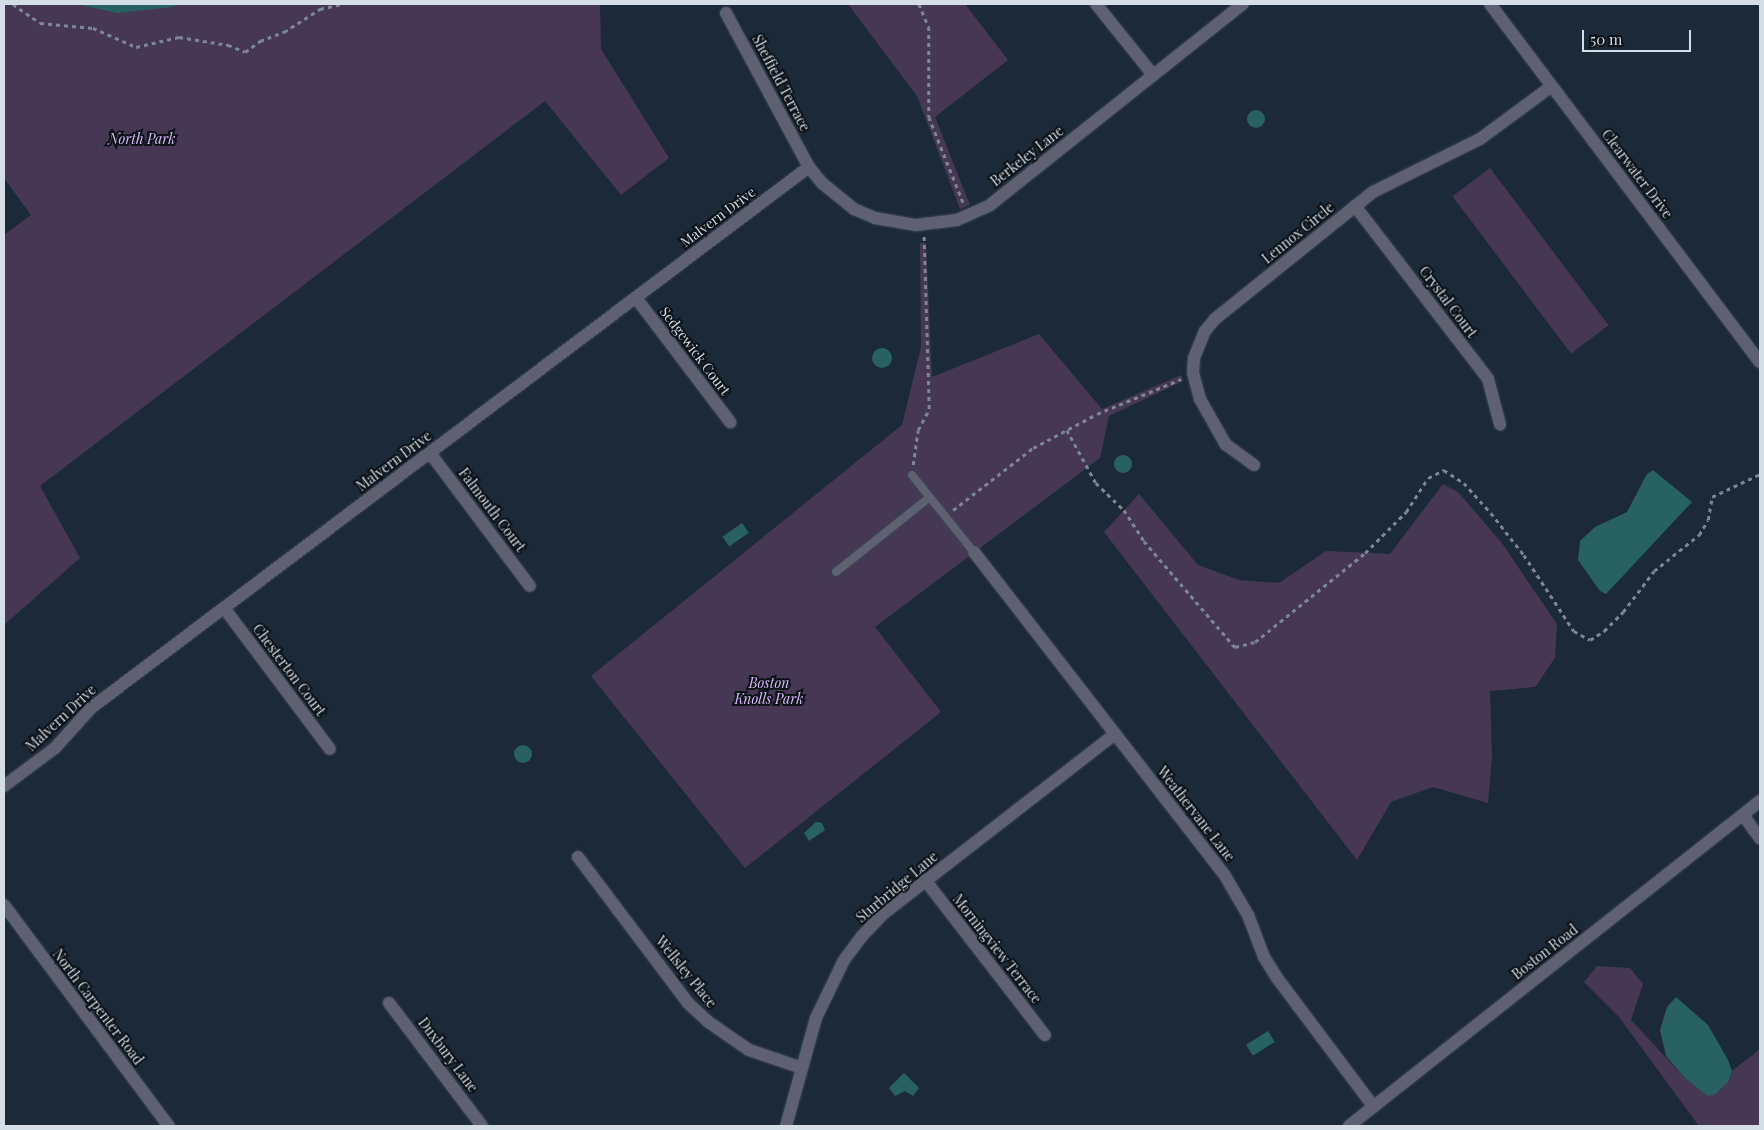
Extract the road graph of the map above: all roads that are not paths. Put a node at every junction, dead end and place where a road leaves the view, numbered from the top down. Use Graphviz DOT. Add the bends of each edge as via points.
graph roads {
  1 [pos="1096,4"];
  2 [pos="1243,4"];
  3 [pos="1490,4"];
  4 [pos="726,13"];
  5 [pos="1153,75"];
  6 [pos="1552,86"];
  7 [pos="809,167"];
  8 [pos="1356,206"];
  9 [pos="636,298"];
  10 [pos="1760,362"];
  11 [pos="730,422"];
  12 [pos="1500,424"];
  13 [pos="430,453"];
  14 [pos="1254,465"];
  15 [pos="912,475"];
  16 [pos="930,497"];
  17 [pos="974,552"];
  18 [pos="836,572"];
  19 [pos="530,586"];
  20 [pos="224,608"];
  21 [pos="1115,734"];
  22 [pos="330,749"];
  23 [pos="4,786"];
  24 [pos="1760,802"];
  25 [pos="1743,815"];
  26 [pos="1760,838"];
  27 [pos="578,856"];
  28 [pos="926,880"];
  29 [pos="4,905"];
  30 [pos="389,1002"];
  31 [pos="1045,1035"];
  32 [pos="802,1068"];
  33 [pos="1374,1107"];
  34 [pos="169,1126"];
  35 [pos="482,1126"];
  36 [pos="786,1126"];
  37 [pos="1350,1126"];
  1 -- 5 [label="street"];
  2 -- 5 [label="street, Berkeley Lane"];
  3 -- 6 [label="street, Clearwater Drive"];
  4 -- 7 [label="street, Sheffield Terrace"];
  5 -- 7 [label="street, Berkeley Lane" via="1001,197 968,215 925,225 895,224 854,209 822,183"];
  6 -- 8 [label="street, Lennox Circle" via="1480,139 1389,181"];
  6 -- 10 [label="street, Clearwater Drive"];
  7 -- 9 [label="street, Malvern Drive"];
  8 -- 12 [label="street, Crystal Court" via="1488,379"];
  8 -- 14 [label="street, Lennox Circle" via="1215,319 1198,344 1193,373 1200,399 1226,445"];
  9 -- 11 [label="street, Sedgewick Court"];
  9 -- 13 [label="street, Malvern Drive"];
  13 -- 19 [label="street, Falmouth Court"];
  13 -- 20 [label="street, Malvern Drive"];
  15 -- 16 [label="lane"];
  16 -- 17 [label="lane"];
  16 -- 18 [label="lane"];
  17 -- 21 [label="street, Weathervane Lane"];
  20 -- 22 [label="street, Chesterton Court"];
  20 -- 23 [label="street, Malvern Drive" via="91,708 55,748"];
  21 -- 28 [label="street, Sturbridge Lane"];
  21 -- 33 [label="street, Weathervane Lane" via="1236,891 1277,978"];
  24 -- 25 [label="street, Boston Road"];
  25 -- 26 [label="street"];
  25 -- 33 [label="street, Boston Road"];
  27 -- 32 [label="street, Wellsley Place" via="688,1003 707,1021 749,1050"];
  28 -- 31 [label="street, Morningview Terrace"];
  28 -- 32 [label="street, Sturbridge Lane" via="883,914 844,960 816,1018"];
  29 -- 34 [label="street, North Carpenter Road"];
  30 -- 35 [label="street, Duxbury Lane"];
  32 -- 36 [label="street, Sturbridge Lane"];
  33 -- 37 [label="street, Boston Road"];
}
